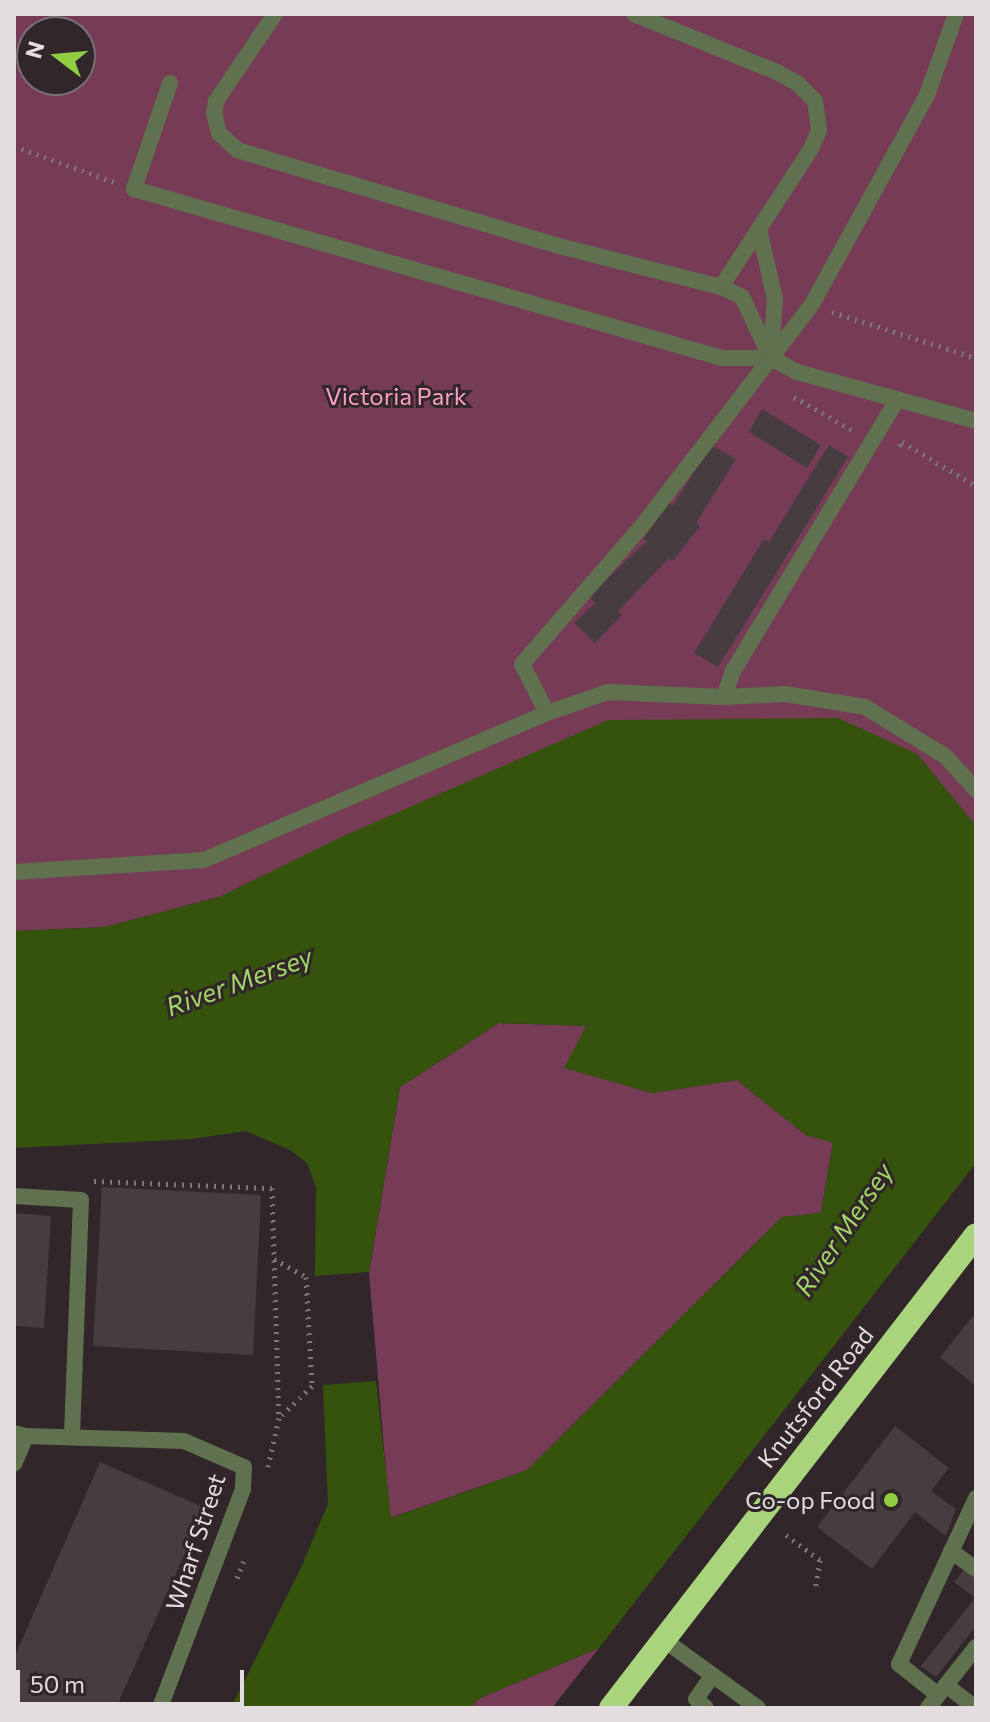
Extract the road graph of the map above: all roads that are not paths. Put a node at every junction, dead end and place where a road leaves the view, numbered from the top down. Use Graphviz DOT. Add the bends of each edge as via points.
graph roads {
  1 [pos="275,14"];
  2 [pos="634,14"];
  3 [pos="956,14"];
  4 [pos="170,83"];
  5 [pos="759,229"];
  6 [pos="721,287"];
  7 [pos="771,358"];
  8 [pos="897,400"];
  9 [pos="976,421"];
  10 [pos="724,697"];
  11 [pos="547,713"];
  12 [pos="976,790"];
  13 [pos="14,872"];
  14 [pos="14,1196"];
  15 [pos="976,1235"];
  16 [pos="20,1434"];
  17 [pos="72,1436"];
  18 [pos="14,1464"];
  19 [pos="976,1498"];
  20 [pos="951,1551"];
  21 [pos="976,1569"];
  22 [pos="664,1640"];
  23 [pos="976,1647"];
  24 [pos="713,1675"];
  25 [pos="937,1696"];
  26 [pos="160,1708"];
  27 [pos="611,1708"];
  28 [pos="706,1708"];
  29 [pos="758,1708"];
  30 [pos="975,1708"];
  1 -- 6 [label="street" via="216,101 219,133 237,150 563,247"];
  2 -- 5 [label="street" via="777,72 815,101 819,130 811,149"];
  3 -- 7 [label="street" via="927,95 811,306"];
  4 -- 7 [label="street" via="134,189 722,358"];
  5 -- 6 [label="street"];
  5 -- 7 [label="street" via="775,299"];
  6 -- 7 [label="street" via="742,297"];
  7 -- 8 [label="street" via="797,372"];
  7 -- 11 [label="street" via="642,526 522,664"];
  8 -- 9 [label="street"];
  8 -- 10 [label="street" via="733,671"];
  10 -- 11 [label="street" via="608,692"];
  10 -- 12 [label="street" via="785,694 865,707 945,756"];
  11 -- 13 [label="street" via="204,860"];
  14 -- 17 [label="street" via="81,1200"];
  15 -- 22 [label="highway, Knutsford Road"];
  16 -- 17 [label="street, Wharf Street"];
  16 -- 18 [label="street, Wharf Street"];
  17 -- 26 [label="street, Wharf Street" via="184,1441 244,1467 243,1489"];
  19 -- 20 [label="street"];
  20 -- 21 [label="street"];
  20 -- 25 [label="street" via="899,1664"];
  22 -- 24 [label="street"];
  22 -- 27 [label="highway, Knutsford Road"];
  23 -- 25 [label="street"];
  24 -- 28 [label="street" via="696,1699"];
  24 -- 29 [label="street"];
  25 -- 30 [label="street"];
}
